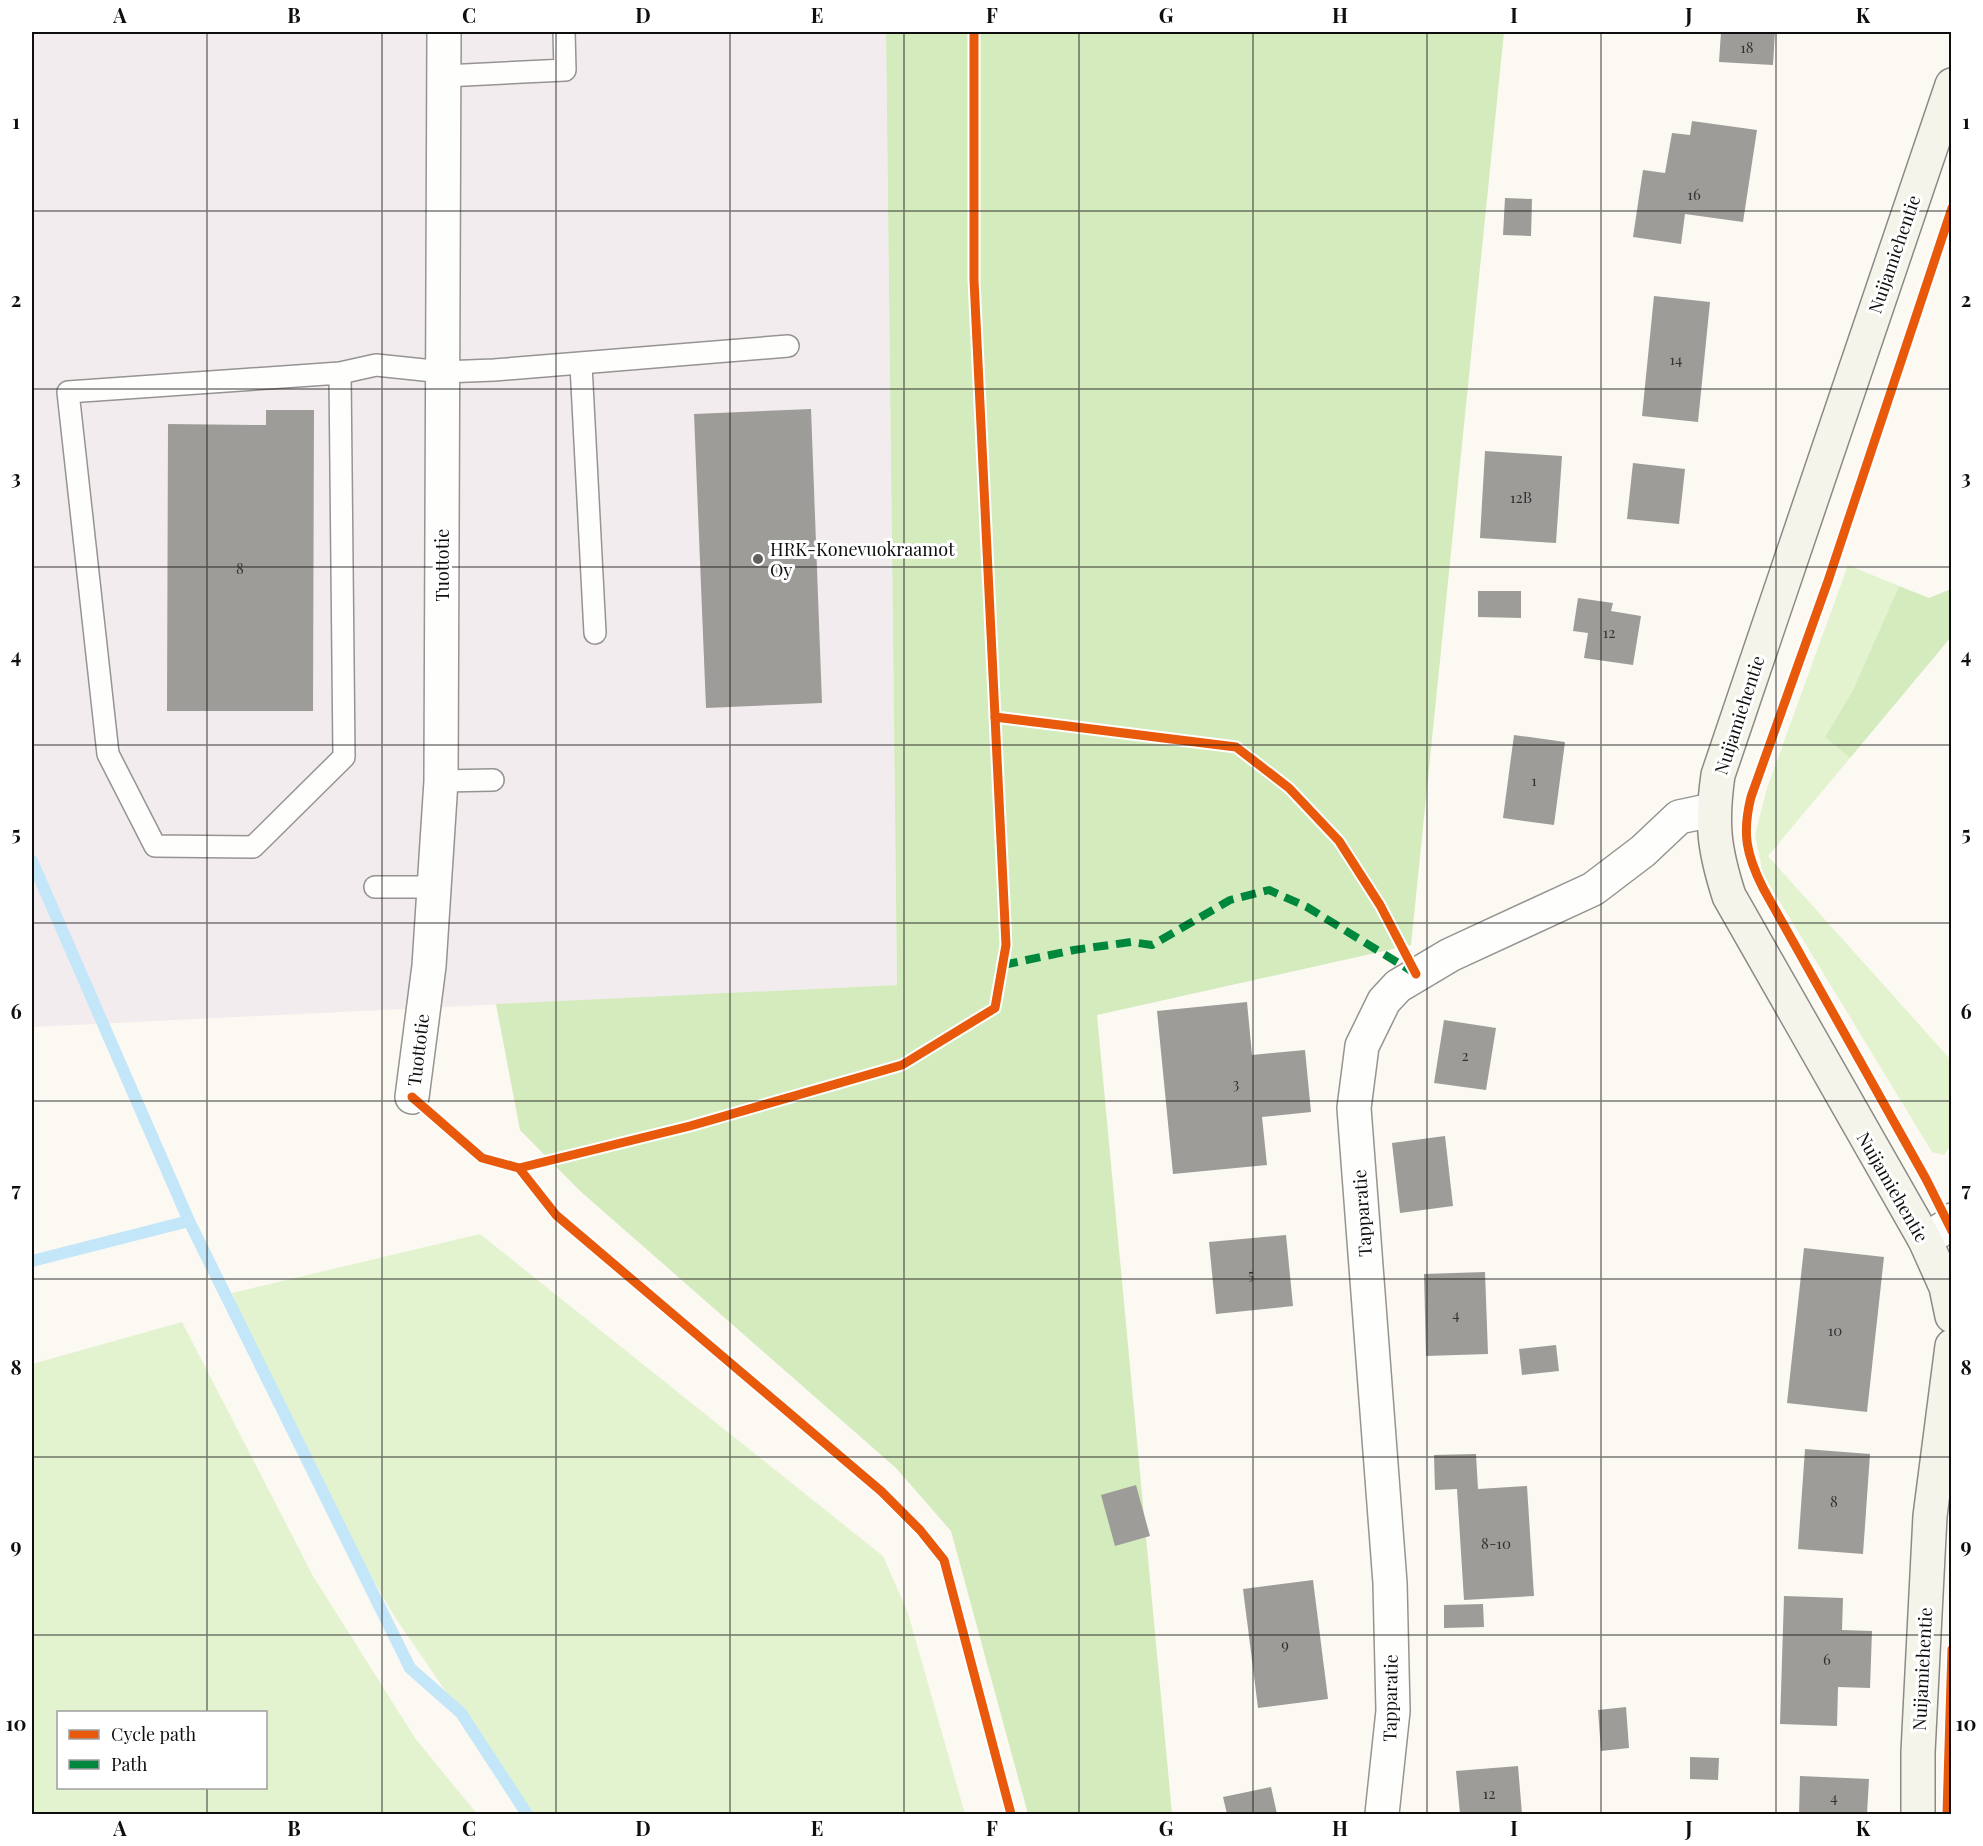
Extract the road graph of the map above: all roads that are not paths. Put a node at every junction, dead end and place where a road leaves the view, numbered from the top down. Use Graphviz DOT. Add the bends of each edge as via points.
graph roads {
  1 [pos="444,32"];
  2 [pos="564,32"];
  3 [pos="445,76"];
  4 [pos="1952,85"];
  5 [pos="788,346"];
  6 [pos="581,365"];
  7 [pos="443,372"];
  8 [pos="340,373"];
  9 [pos="595,633"];
  10 [pos="493,780"];
  11 [pos="441,781"];
  12 [pos="1712,810"];
  13 [pos="375,887"];
  14 [pos="435,887"];
  15 [pos="412,1097"];
  16 [pos="1952,1220"];
  17 [pos="1925,1240"];
  18 [pos="1952,1316"];
  19 [pos="1952,1346"];
  20 [pos="1382,1815"];
  21 [pos="1918,1815"];
  1 -- 3 [label="street, Tuottotie"];
  2 -- 3 [label="lane" via="565,70"];
  3 -- 7 [label="street, Tuottotie"];
  4 -- 12 [label="street, Nuijamiehentie" via="1718,775"];
  5 -- 6 [label="lane"];
  6 -- 7 [label="lane"];
  6 -- 9 [label="lane"];
  7 -- 8 [label="lane" via="376,365"];
  7 -- 11 [label="street, Tuottotie"];
  8 -- 8 [label="lane" via="68,392 108,754 155,846 253,847 344,757"];
  10 -- 11 [label="lane"];
  11 -- 14 [label="street, Tuottotie"];
  12 -- 17 [label="street, Nuijamiehentie" via="1716,855 1729,896"];
  12 -- 20 [label="street, Tapparatie" via="1679,817 1593,889 1450,955 1398,986 1384,1001 1362,1046 1354,1108 1390,1582 1393,1712"];
  13 -- 14 [label="lane"];
  14 -- 15 [label="street, Tuottotie"];
  16 -- 17 [label="street"];
  17 -- 18 [label="street, Nuijamiehentie" via="1946,1287"];
  19 -- 21 [label="street, Nuijamiehentie" via="1930,1516"];
}
